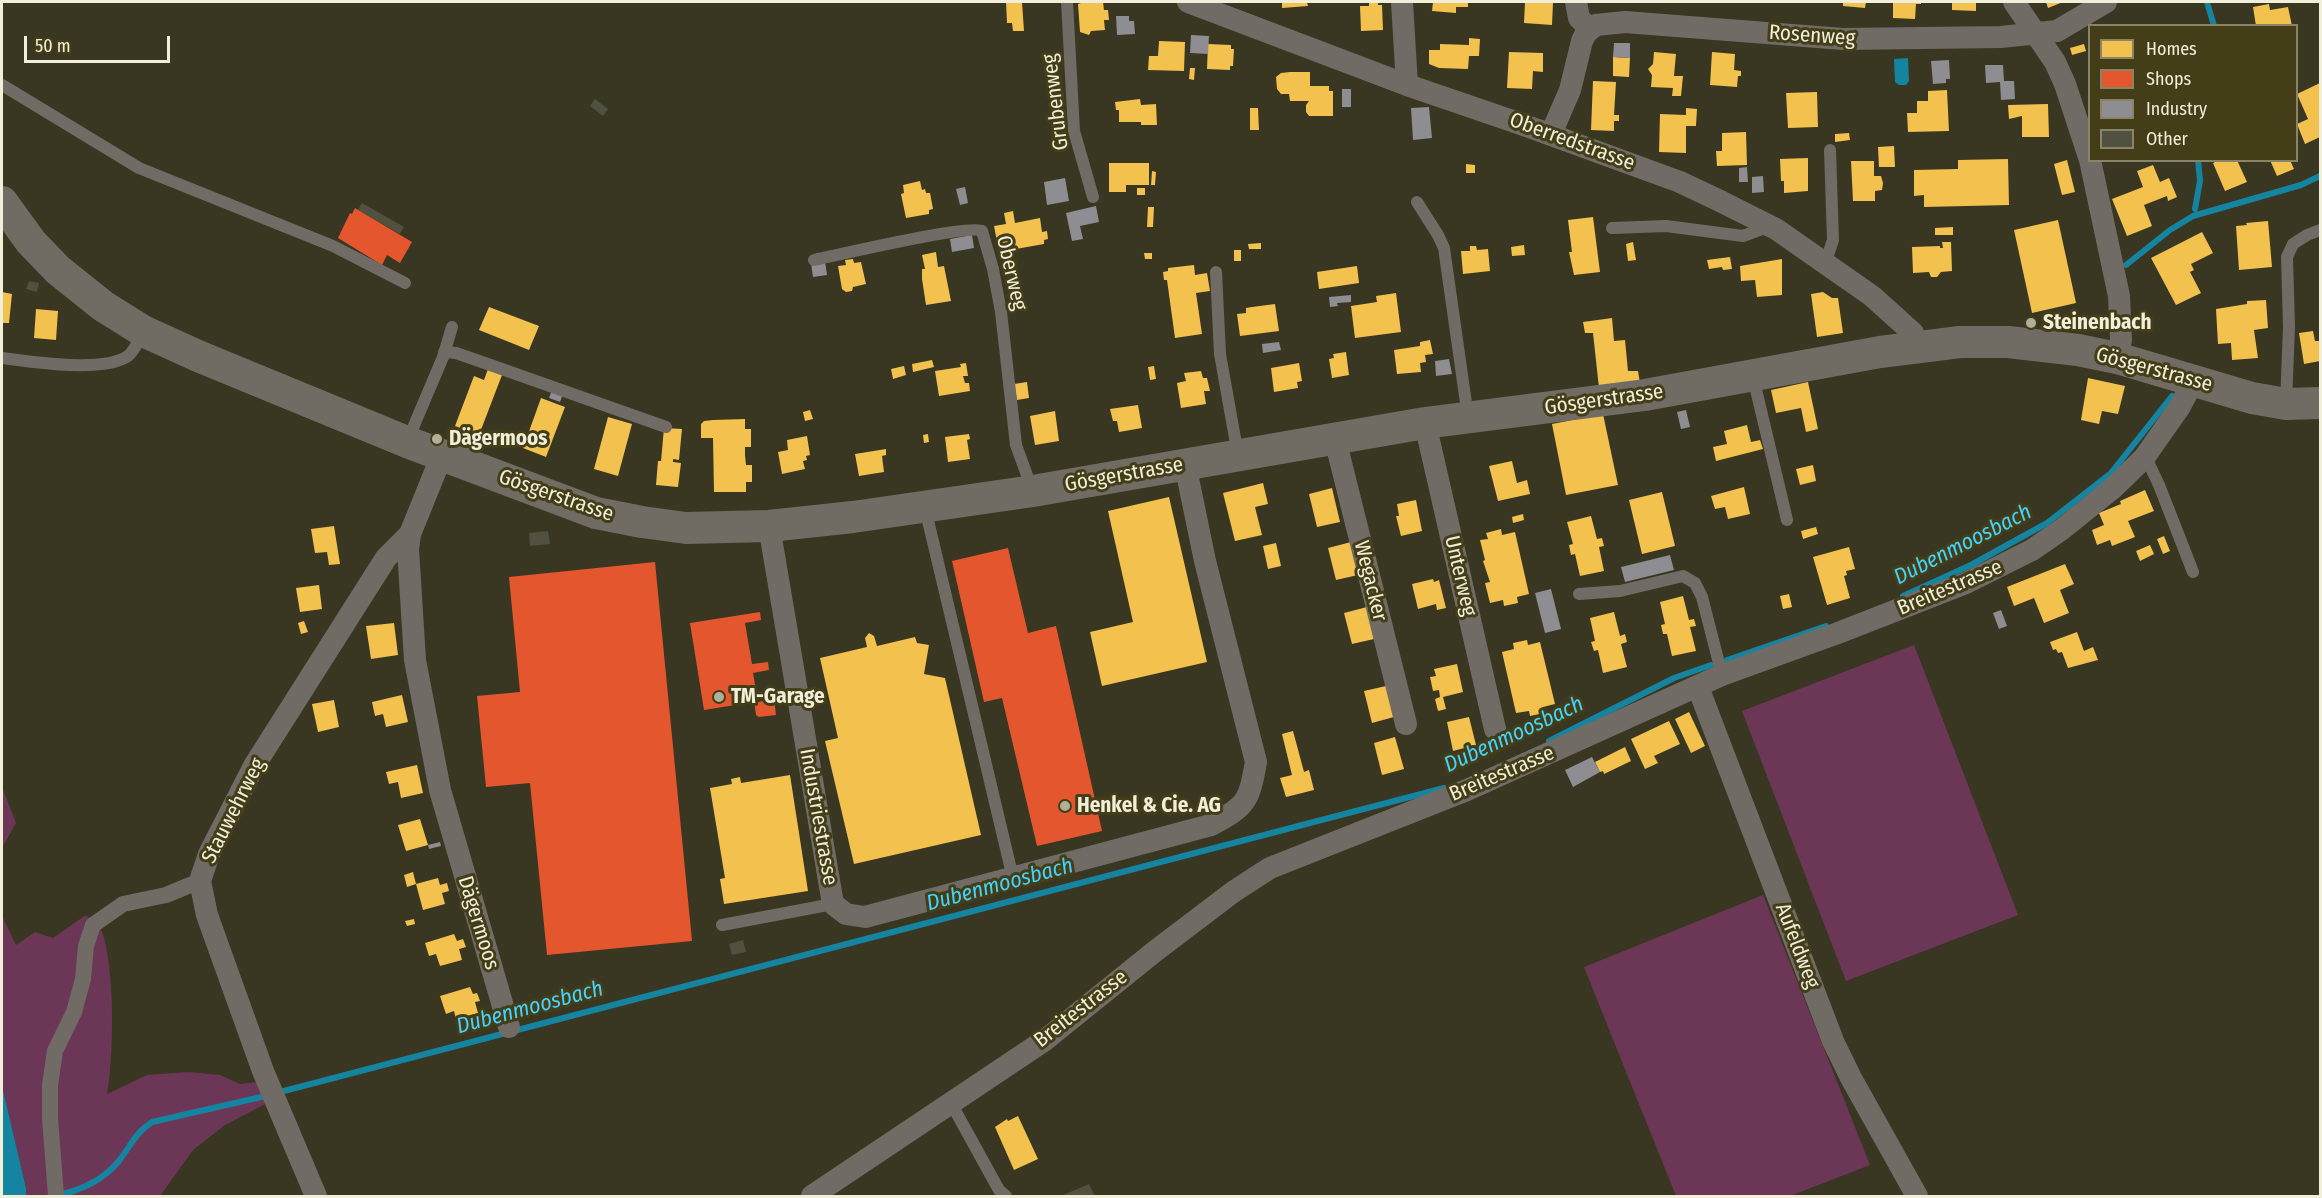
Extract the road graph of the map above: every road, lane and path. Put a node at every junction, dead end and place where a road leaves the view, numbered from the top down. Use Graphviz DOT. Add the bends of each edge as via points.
graph roads {
  1 [pos="1067,2"];
  2 [pos="1188,2"];
  3 [pos="1402,2"];
  4 [pos="1575,2"];
  5 [pos="2013,2"];
  6 [pos="2106,2"];
  7 [pos="1590,29"];
  8 [pos="2036,35"];
  9 [pos="1407,85"];
  10 [pos="2,86"];
  11 [pos="1551,134"];
  12 [pos="1830,150"];
  13 [pos="2088,154"];
  14 [pos="2090,162"];
  15 [pos="1093,197"];
  16 [pos="2,202"];
  17 [pos="1417,202"];
  18 [pos="1770,226"];
  19 [pos="1612,228"];
  20 [pos="2320,230"];
  21 [pos="814,260"];
  22 [pos="1825,264"];
  23 [pos="1216,272"];
  24 [pos="405,283"];
  25 [pos="452,327"];
  26 [pos="144,331"];
  27 [pos="1918,347"];
  28 [pos="444,352"];
  29 [pos="2,358"];
  30 [pos="2117,358"];
  31 [pos="1753,375"];
  32 [pos="2194,380"];
  33 [pos="2320,403"];
  34 [pos="2286,404"];
  35 [pos="1468,417"];
  36 [pos="1425,423"];
  37 [pos="666,427"];
  38 [pos="1335,439"];
  39 [pos="407,442"];
  40 [pos="442,455"];
  41 [pos="1238,455"];
  42 [pos="2144,458"];
  43 [pos="1185,464"];
  44 [pos="1033,491"];
  45 [pos="925,506"];
  46 [pos="1787,520"];
  47 [pos="769,526"];
  48 [pos="410,534"];
  49 [pos="2193,572"];
  50 [pos="1579,594"];
  51 [pos="1722,675"];
  52 [pos="1698,687"];
  53 [pos="1406,724"];
  54 [pos="1495,729"];
  55 [pos="1013,878"];
  56 [pos="200,881"];
  57 [pos="833,904"];
  58 [pos="722,925"];
  59 [pos="509,1027"];
  60 [pos="951,1103"];
  61 [pos="56,1192"];
  62 [pos="316,1197"];
  63 [pos="812,1197"];
  64 [pos="1006,1197"];
  65 [pos="1917,1197"];
  1 -- 15 [label="lane, Grubenweg" via="1074,131"];
  2 -- 9 [label="street, Oberredstrasse"];
  3 -- 9 [label="street"];
  4 -- 7 [label="street" via="1578,18"];
  5 -- 8 [label="street"];
  6 -- 8 [label="street, Rosenweg" via="2057,31"];
  7 -- 8 [label="street, Rosenweg" via="1601,23 1625,22 1843,39"];
  7 -- 11 [label="street" via="1582,41 1570,90"];
  8 -- 13 [label="street" via="2065,84"];
  9 -- 11 [label="street, Oberredstrasse"];
  10 -- 24 [label="lane" via="139,168 333,246"];
  11 -- 18 [label="street, Oberredstrasse" via="1680,182"];
  12 -- 22 [label="lane" via="1833,240"];
  14 -- 30 [label="street" via="2119,296 2121,340"];
  16 -- 26 [label="main road, Gösgerstrasse" via="57,270 103,306"];
  17 -- 35 [label="lane" via="1444,248"];
  18 -- 19 [label="lane" via="1743,236 1666,226"];
  18 -- 22 [label="street, Oberredstrasse"];
  20 -- 34 [label="lane" via="2293,244 2287,257"];
  21 -- 44 [label="lane, Oberweg" via="951,232 977,228 982,231 1001,312 1016,445"];
  22 -- 27 [label="street, Oberredstrasse" via="1894,314 1913,333"];
  23 -- 41 [label="lane" via="1220,354"];
  25 -- 28 [label="lane"];
  26 -- 29 [label="lane" via="130,354 109,364"];
  26 -- 39 [label="main road, Gösgerstrasse"];
  27 -- 30 [label="main road, Gösgerstrasse" via="2008,342"];
  27 -- 31 [label="main road, Gösgerstrasse"];
  28 -- 37 [label="lane"];
  28 -- 39 [label="lane"];
  30 -- 32 [label="main road, Gösgerstrasse"];
  31 -- 35 [label="main road, Gösgerstrasse" via="1645,395"];
  31 -- 46 [label="lane"];
  32 -- 34 [label="main road, Gösgerstrasse"];
  32 -- 42 [label="street, Breitestrasse"];
  33 -- 34 [label="main road, Gösgerstrasse"];
  35 -- 36 [label="main road, Gösgerstrasse"];
  36 -- 38 [label="main road, Gösgerstrasse"];
  36 -- 54 [label="street, Unterweg"];
  38 -- 41 [label="main road, Gösgerstrasse"];
  38 -- 53 [label="street, Wegacker"];
  39 -- 40 [label="main road, Gösgerstrasse"];
  40 -- 47 [label="main road, Gösgerstrasse" via="596,513 686,528"];
  40 -- 48 [label="street, Stauwehrweg"];
  41 -- 43 [label="main road, Gösgerstrasse"];
  42 -- 49 [label="lane" via="2159,485"];
  42 -- 51 [label="street, Breitestrasse" via="2061,530 2006,564 1895,612"];
  43 -- 44 [label="main road, Gösgerstrasse"];
  43 -- 55 [label="street, Industriestrasse" via="1205,561 1256,762 1250,794 1237,812 1212,825"];
  44 -- 45 [label="main road, Gösgerstrasse"];
  45 -- 47 [label="main road, Gösgerstrasse"];
  45 -- 55 [label="lane"];
  47 -- 57 [label="street, Industriestrasse"];
  48 -- 56 [label="street, Stauwehrweg" via="386,558 254,766 209,854"];
  48 -- 59 [label="street, Dägermoos" via="415,660 422,698 451,831"];
  50 -- 51 [label="lane" via="1620,591 1683,576 1695,582"];
  51 -- 52 [label="street, Breitestrasse"];
  52 -- 60 [label="street, Breitestrasse" via="1467,790 1270,868 1154,951 1045,1040"];
  52 -- 65 [label="street, Aufeldweg" via="1833,1041"];
  55 -- 57 [label="street, Industriestrasse" via="865,917 846,914"];
  56 -- 61 [label="street" via="166,896 123,904 93,925 86,946 83,979 74,1012 55,1051 50,1085"];
  56 -- 62 [label="street, Stauwehrweg" via="207,915 263,1071"];
  57 -- 58 [label="lane"];
  60 -- 63 [label="street, Breitestrasse"];
  60 -- 64 [label="lane"];
}
